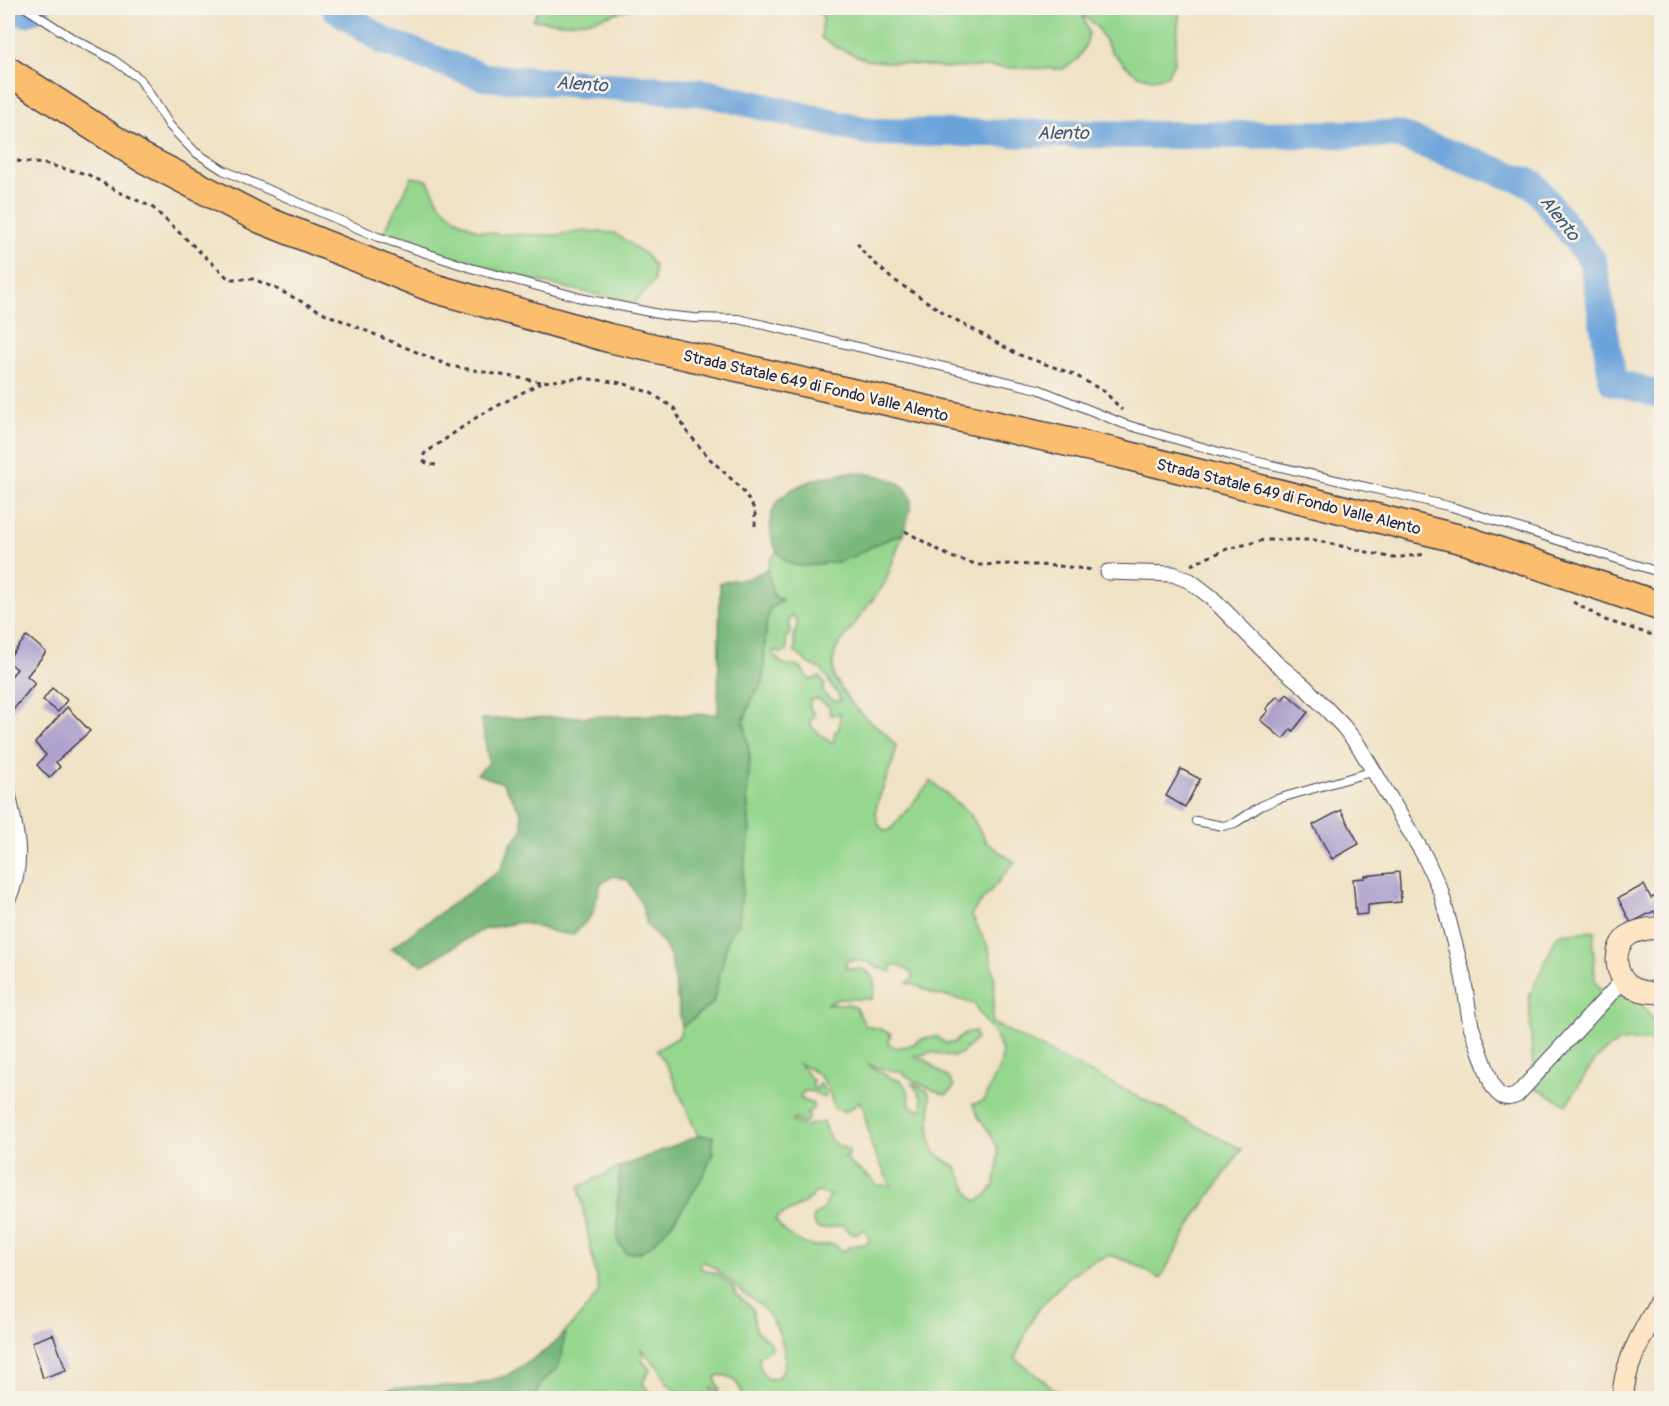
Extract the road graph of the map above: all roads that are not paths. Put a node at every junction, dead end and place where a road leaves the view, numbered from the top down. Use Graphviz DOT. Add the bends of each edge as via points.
graph roads {
  1 [pos="26,8"];
  2 [pos="8,71"];
  3 [pos="1108,572"];
  4 [pos="1662,573"];
  5 [pos="1662,607"];
  6 [pos="1374,771"];
  7 [pos="8,794"];
  8 [pos="1196,821"];
  9 [pos="8,899"];
  10 [pos="1662,927"];
  11 [pos="1623,980"];
  12 [pos="1662,993"];
  13 [pos="1662,1298"];
  14 [pos="1623,1398"];
  1 -- 4 [label="lane" via="140,79 170,126 195,152 223,170 378,237 471,268 585,299 664,315 738,319 1038,389 1140,429 1233,456 1452,507"];
  2 -- 5 [label="highway, Strada Statale 649 di Fondo Valle Alento" via="141,157 251,214 433,288 609,338 1116,453 1468,541"];
  3 -- 6 [label="street" via="1173,574 1190,580 1343,726"];
  6 -- 8 [label="lane" via="1276,799 1235,823 1223,826"];
  6 -- 11 [label="street" via="1424,855 1441,892 1463,976 1471,1026 1497,1093 1506,1098 1517,1095"];
  7 -- 9 [label="street" via="19,858"];
  10 -- 11 [label="main road" via="1630,934 1623,940 1616,959"];
  11 -- 12 [label="main road" via="1642,991"];
  13 -- 14 [label="main road" via="1634,1352"];
}
